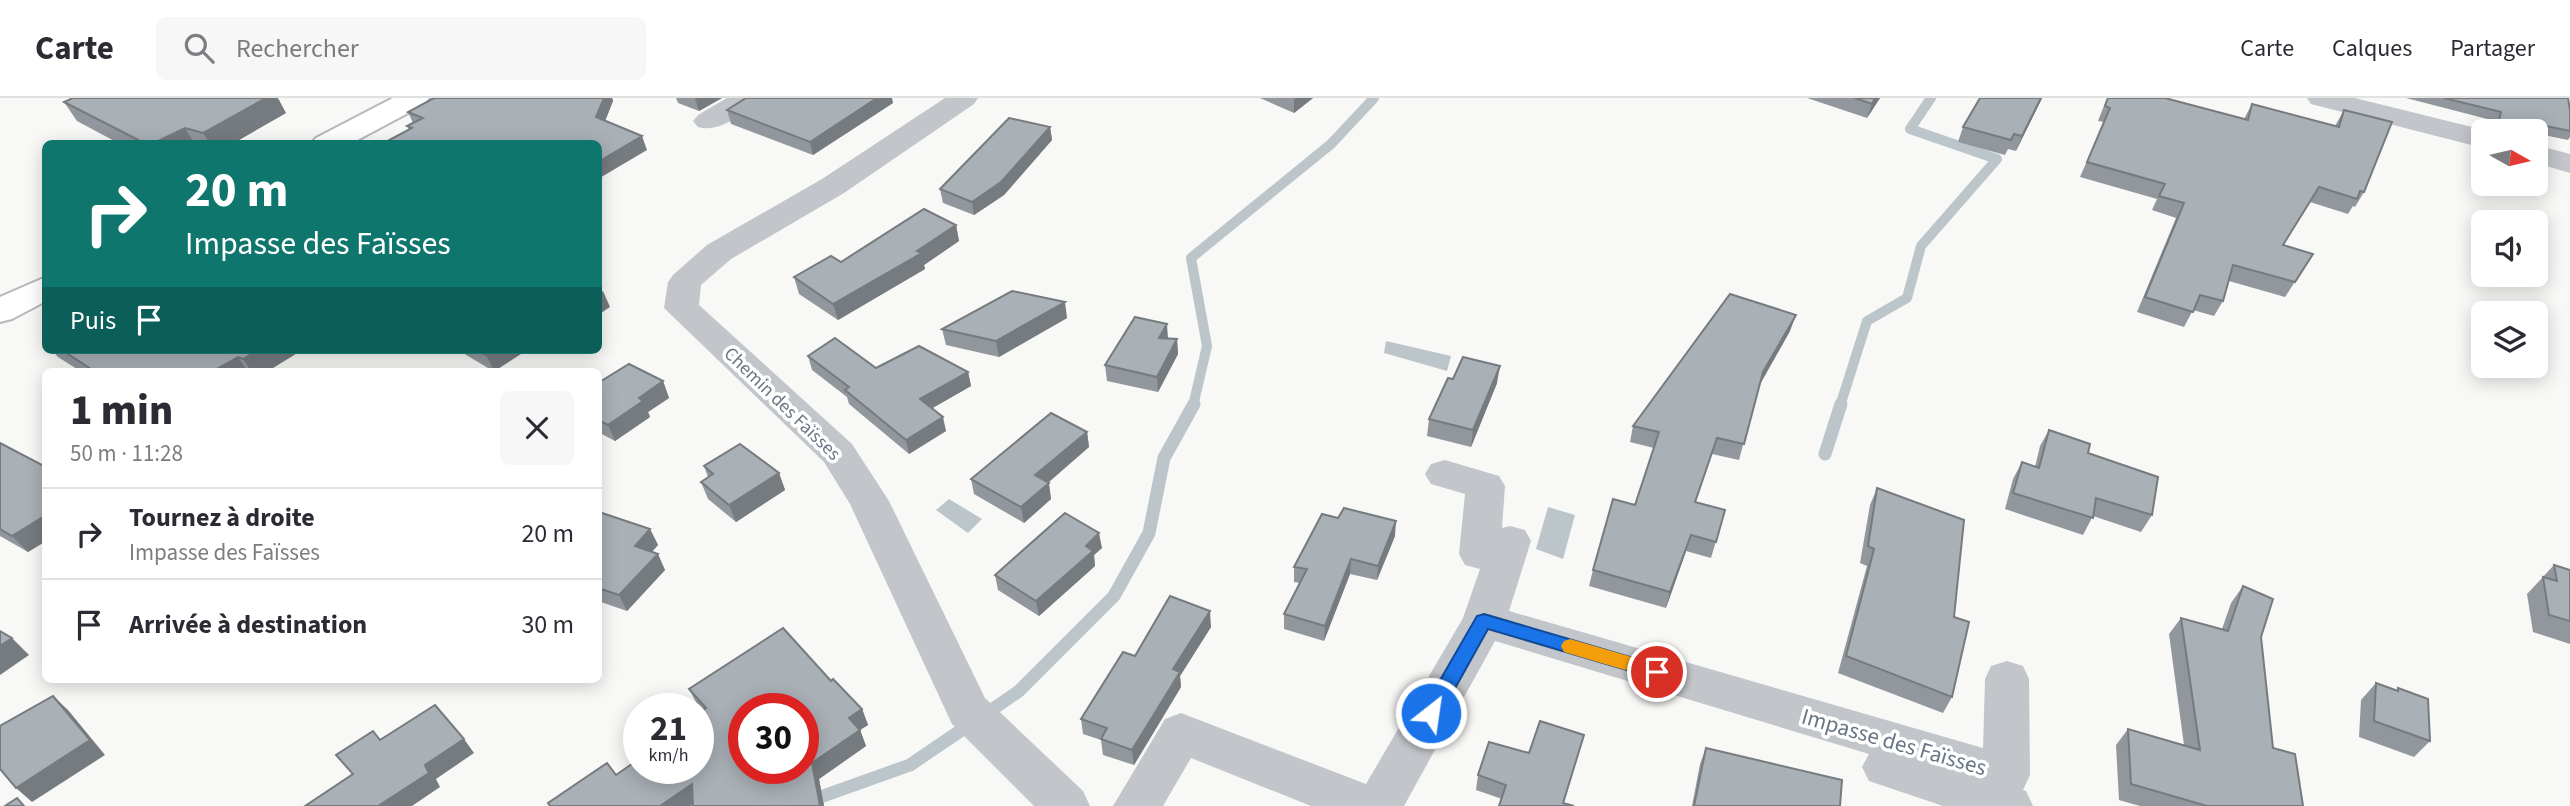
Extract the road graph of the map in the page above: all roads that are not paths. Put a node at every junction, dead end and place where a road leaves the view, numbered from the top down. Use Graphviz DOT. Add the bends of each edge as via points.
graph roads {
  1 [pos="415,98"];
  2 [pos="747,98"];
  3 [pos="964,98"];
  4 [pos="2321,98"];
  5 [pos="708,121"];
  6 [pos="2471,136"];
  7 [pos="334,140"];
  8 [pos="2548,158"];
  9 [pos="2570,164"];
  10 [pos="42,289"];
  11 [pos="0,311"];
  12 [pos="1445,474"];
  13 [pos="1484,621"];
  14 [pos="2007,679"];
  15 [pos="1731,694"];
  16 [pos="1066,806"];
  17 [pos="1137,806"];
  18 [pos="1366,806"];
  19 [pos="1379,806"];
  20 [pos="2009,806"];
  1 -- 7 [label="main road"];
  2 -- 5 [label="street"];
  3 -- 16 [label="street, Chemin des Faïsses" via="833,186 719,252 685,282 681,308 838,453 869,501 968,711"];
  4 -- 6 [label="street"];
  8 -- 9 [label="street"];
  10 -- 11 [label="main road"];
  12 -- 13 [label="street" via="1485,486 1480,554 1507,551"];
  13 -- 15 [label="street, Impasse des Faïsses"];
  13 -- 19 [label="street"];
  14 -- 15 [label="street, Impasse des Faïsses" via="2006,775"];
  15 -- 20 [label="street, Impasse des Faïsses" via="1755,725"];
  17 -- 18 [label="street" via="1181,733"];
}
